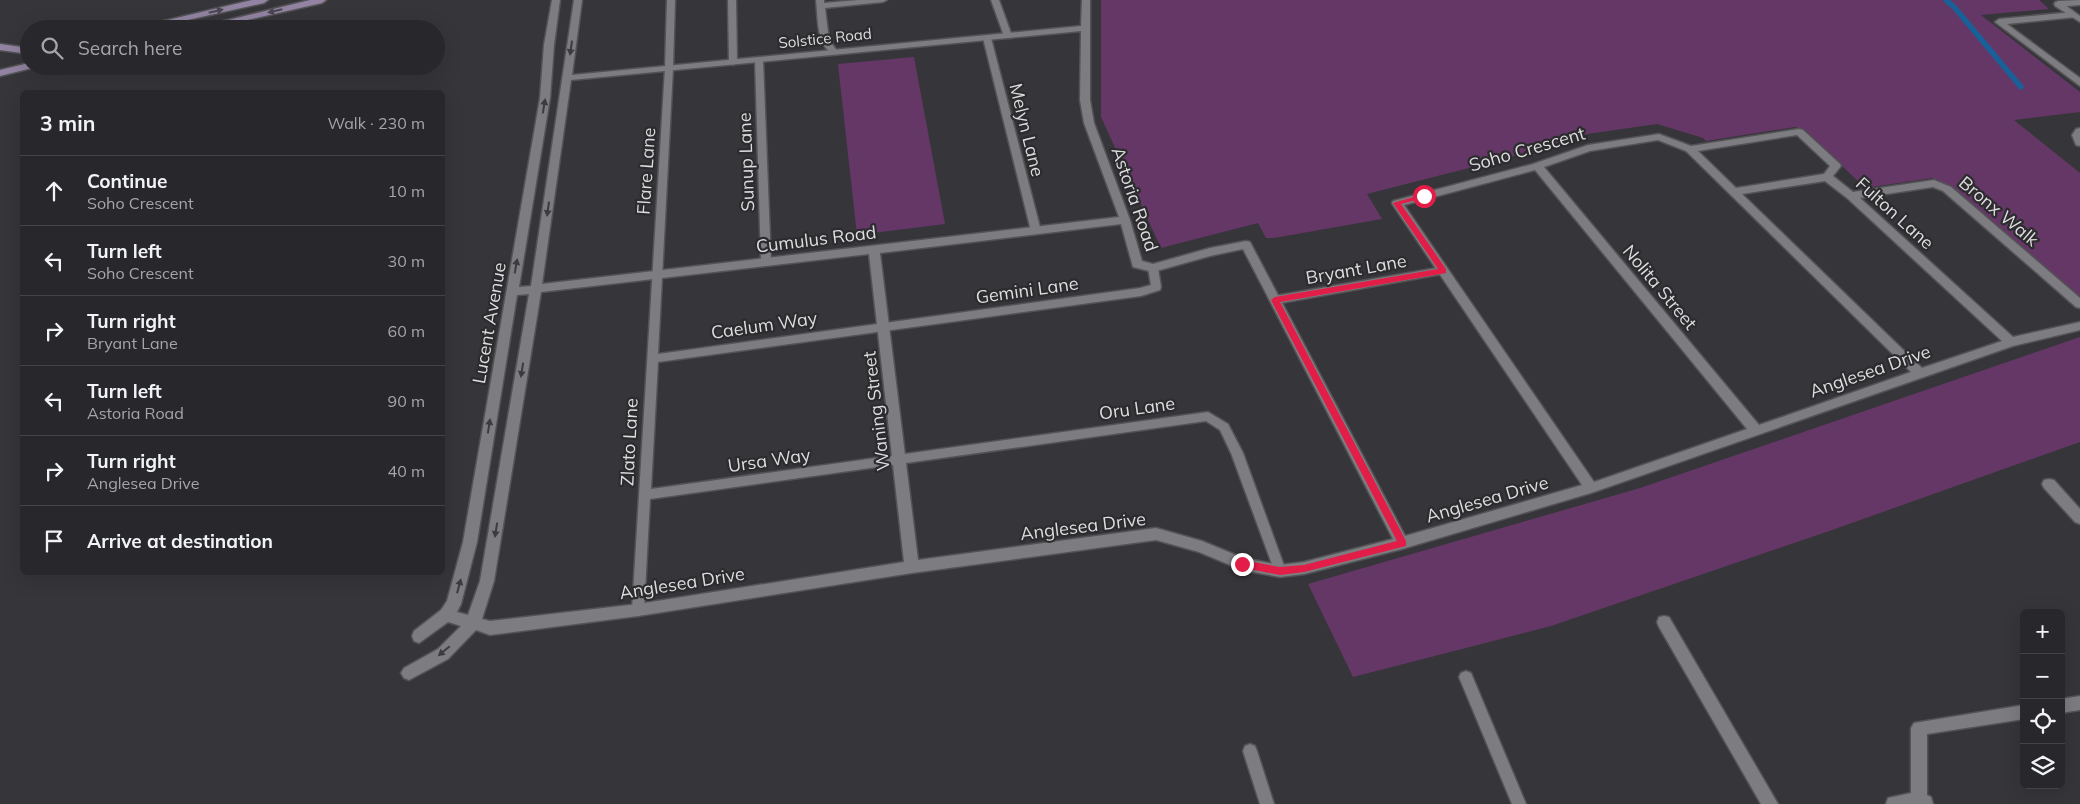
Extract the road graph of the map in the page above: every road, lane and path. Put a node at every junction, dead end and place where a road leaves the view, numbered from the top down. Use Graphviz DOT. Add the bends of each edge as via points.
graph roads {
  1 [pos="264,0"];
  2 [pos="322,0"];
  3 [pos="556,0"];
  4 [pos="578,0"];
  5 [pos="671,0"];
  6 [pos="732,0"];
  7 [pos="884,0"];
  8 [pos="996,0"];
  9 [pos="1086,0"];
  10 [pos="2080,2"];
  11 [pos="820,3"];
  12 [pos="2058,4"];
  13 [pos="2077,17"];
  14 [pos="174,20"];
  15 [pos="234,20"];
  16 [pos="1086,28"];
  17 [pos="1008,36"];
  18 [pos="987,38"];
  19 [pos="0,47"];
  20 [pos="20,51"];
  21 [pos="834,52"];
  22 [pos="20,54"];
  23 [pos="0,58"];
  24 [pos="759,60"];
  25 [pos="732,62"];
  26 [pos="20,68"];
  27 [pos="669,68"];
  28 [pos="0,72"];
  29 [pos="567,78"];
  30 [pos="2080,83"];
  31 [pos="2080,131"];
  32 [pos="2080,142"];
  33 [pos="1690,149"];
  34 [pos="1537,166"];
  35 [pos="1827,177"];
  36 [pos="1732,192"];
  37 [pos="1852,196"];
  38 [pos="1125,220"];
  39 [pos="1036,231"];
  40 [pos="874,250"];
  41 [pos="766,262"];
  42 [pos="1153,268"];
  43 [pos="1443,271"];
  44 [pos="656,275"];
  45 [pos="536,289"];
  46 [pos="511,292"];
  47 [pos="1275,300"];
  48 [pos="2080,304"];
  49 [pos="883,326"];
  50 [pos="2080,326"];
  51 [pos="2011,342"];
  52 [pos="651,359"];
  53 [pos="1920,374"];
  54 [pos="1756,430"];
  55 [pos="899,460"];
  56 [pos="2049,484"];
  57 [pos="1591,488"];
  58 [pos="644,495"];
  59 [pos="2080,518"];
  60 [pos="1402,543"];
  61 [pos="912,567"];
  62 [pos="1280,571"];
  63 [pos="638,610"];
  64 [pos="446,614"];
  65 [pos="1664,622"];
  66 [pos="473,623"];
  67 [pos="419,636"];
  68 [pos="410,673"];
  69 [pos="1466,677"];
  70 [pos="2080,703"];
  71 [pos="2065,705"];
  72 [pos="2020,713"];
  73 [pos="1250,751"];
  74 [pos="1923,802"];
  75 [pos="1267,804"];
  76 [pos="1519,804"];
  77 [pos="1770,804"];
  78 [pos="1894,804"];
  14 -- 1 [label="main road, one-way"];
  2 -- 15 [label="main road, one-way"];
  46 -- 3 [label="street, Lucent Avenue, one-way" via="545,98"];
  4 -- 29 [label="street, one-way"];
  5 -- 27 [label="lane, Flare Lane"];
  6 -- 25 [label="lane"];
  7 -- 11 [label="lane"];
  8 -- 17 [label="lane"];
  9 -- 16 [label="street, Astoria Road"];
  10 -- 12 [label="street"];
  11 -- 21 [label="lane" via="825,40"];
  12 -- 13 [label="lane"];
  13 -- 30 [label="street" via="1999,22"];
  16 -- 17 [label="street, Solstice Road"];
  16 -- 38 [label="street, Astoria Road" via="1085,100 1089,123"];
  17 -- 18 [label="street, Solstice Road"];
  18 -- 21 [label="street, Solstice Road"];
  18 -- 39 [label="lane, Melyn Lane"];
  19 -- 20 [label="main road"];
  21 -- 24 [label="street, Solstice Road"];
  22 -- 23 [label="main road"];
  24 -- 25 [label="street, Solstice Road"];
  24 -- 41 [label="lane, Sunup Lane"];
  25 -- 27 [label="street, Solstice Road"];
  26 -- 28 [label="main road"];
  27 -- 29 [label="street, Solstice Road"];
  27 -- 44 [label="lane, Flare Lane"];
  29 -- 45 [label="street, one-way"];
  31 -- 32 [label="street" via="2076,135"];
  33 -- 34 [label="street, Soho Crescent" via="1659,137 1588,148"];
  33 -- 35 [label="street" via="1799,132 1836,166"];
  33 -- 36 [label="street, Soho Crescent"];
  34 -- 43 [label="street, Soho Crescent" via="1397,203"];
  34 -- 54 [label="street, Nolita Street"];
  35 -- 36 [label="street"];
  35 -- 37 [label="street, Fulton Lane"];
  36 -- 53 [label="street, Soho Crescent"];
  37 -- 48 [label="street, Bronx Walk" via="1934,183 1947,189"];
  37 -- 51 [label="street, Fulton Lane"];
  38 -- 39 [label="street, Cumulus Road"];
  38 -- 42 [label="street, Astoria Road" via="1137,264"];
  39 -- 40 [label="street, Cumulus Road"];
  40 -- 41 [label="street, Cumulus Road"];
  40 -- 49 [label="street, Waning Street"];
  41 -- 44 [label="street, Cumulus Road"];
  42 -- 47 [label="street, Astoria Road" via="1246,244"];
  42 -- 49 [label="lane, Gemini Lane" via="1156,287 1141,292"];
  43 -- 47 [label="lane, Bryant Lane"];
  43 -- 57 [label="street, Soho Crescent"];
  44 -- 45 [label="street, Cumulus Road"];
  44 -- 52 [label="lane, Zlato Lane"];
  45 -- 46 [label="street, Cumulus Road"];
  45 -- 66 [label="street, one-way" via="487,581"];
  64 -- 46 [label="street, Lucent Avenue, one-way" via="454,604 470,542"];
  47 -- 60 [label="street, Astoria Road"];
  49 -- 52 [label="lane, Caelum Way"];
  49 -- 55 [label="street, Waning Street"];
  50 -- 51 [label="street, Anglesea Drive"];
  51 -- 53 [label="street, Anglesea Drive"];
  52 -- 58 [label="lane, Zlato Lane"];
  53 -- 54 [label="street, Anglesea Drive"];
  54 -- 57 [label="street, Anglesea Drive"];
  55 -- 58 [label="lane, Ursa Way"];
  55 -- 61 [label="street, Waning Street"];
  55 -- 62 [label="lane, Oru Lane" via="1208,416 1224,427 1237,453"];
  56 -- 59 [label="street"];
  57 -- 60 [label="street, Anglesea Drive"];
  58 -- 63 [label="lane, Zlato Lane"];
  60 -- 62 [label="street, Anglesea Drive"];
  61 -- 62 [label="street, Anglesea Drive" via="1156,534 1202,547 1242,564"];
  61 -- 63 [label="street, Anglesea Drive"];
  63 -- 66 [label="street, Anglesea Drive" via="490,628"];
  64 -- 66 [label="street, Anglesea Drive"];
  64 -- 67 [label="street, Lucent Avenue"];
  65 -- 77 [label="street"];
  66 -- 68 [label="street, one-way" via="443,654"];
  69 -- 76 [label="lane"];
  70 -- 71 [label="street"];
  72 -- 74 [label="street" via="1919,728"];
  73 -- 75 [label="lane"];
  74 -- 78 [label="street"];
}
